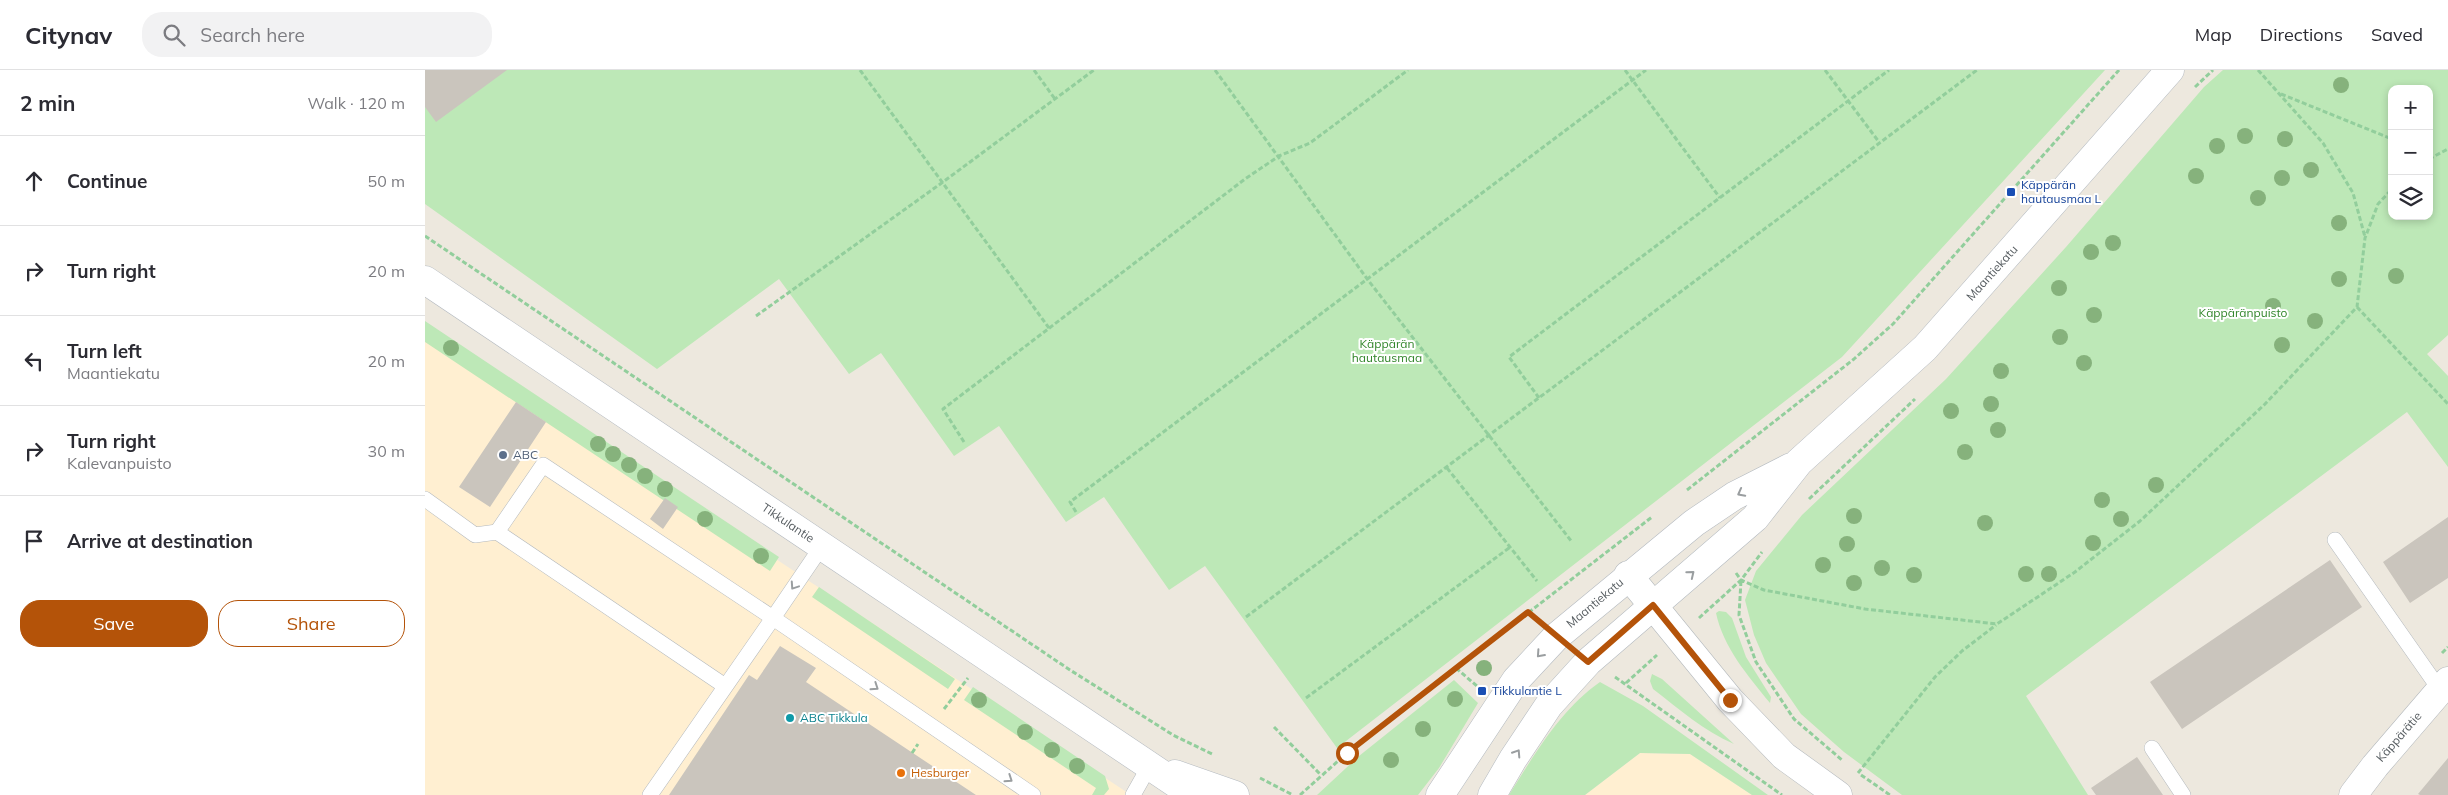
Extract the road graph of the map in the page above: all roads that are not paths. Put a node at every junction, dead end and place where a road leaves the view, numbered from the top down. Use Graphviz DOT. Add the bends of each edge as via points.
graph roads {
  1 [pos="2170,70"];
  2 [pos="425,280"];
  3 [pos="1799,462"];
  4 [pos="425,499"];
  5 [pos="497,532"];
  6 [pos="2335,540"];
  7 [pos="822,546"];
  8 [pos="1628,575"];
  9 [pos="1653,605"];
  10 [pos="773,618"];
  11 [pos="725,686"];
  12 [pos="2444,686"];
  13 [pos="2152,748"];
  14 [pos="1151,765"];
  15 [pos="650,795"];
  16 [pos="1033,795"];
  17 [pos="1133,795"];
  18 [pos="1193,795"];
  19 [pos="1235,795"];
  20 [pos="1439,795"];
  21 [pos="1492,795"];
  22 [pos="1838,795"];
  23 [pos="2183,795"];
  24 [pos="2353,795"];
  1 -- 3 [label="main road, Maantiekatu" via="1925,348"];
  2 -- 7 [label="main road, Tikkulantie"];
  3 -- 8 [label="main road, Maantiekatu, one-way" via="1734,496"];
  9 -- 3 [label="main road, Maantiekatu, one-way" via="1755,518"];
  4 -- 5 [label="lane" via="475,535"];
  5 -- 10 [label="lane" via="543,465"];
  5 -- 11 [label="lane"];
  6 -- 12 [label="lane"];
  7 -- 10 [label="lane, one-way"];
  7 -- 14 [label="main road, Tikkulantie"];
  8 -- 9 [label="main road"];
  8 -- 20 [label="main road, Maantiekatu, one-way" via="1556,637 1516,680"];
  21 -- 9 [label="main road, Maantiekatu, one-way" via="1549,705 1588,662"];
  9 -- 22 [label="main road" via="1730,700 1770,742"];
  10 -- 11 [label="lane"];
  10 -- 16 [label="lane, one-way"];
  11 -- 15 [label="lane"];
  12 -- 24 [label="main road, Käppärätie"];
  13 -- 23 [label="lane"];
  14 -- 17 [label="lane"];
  14 -- 18 [label="main road"];
  14 -- 19 [label="main road"];
}
